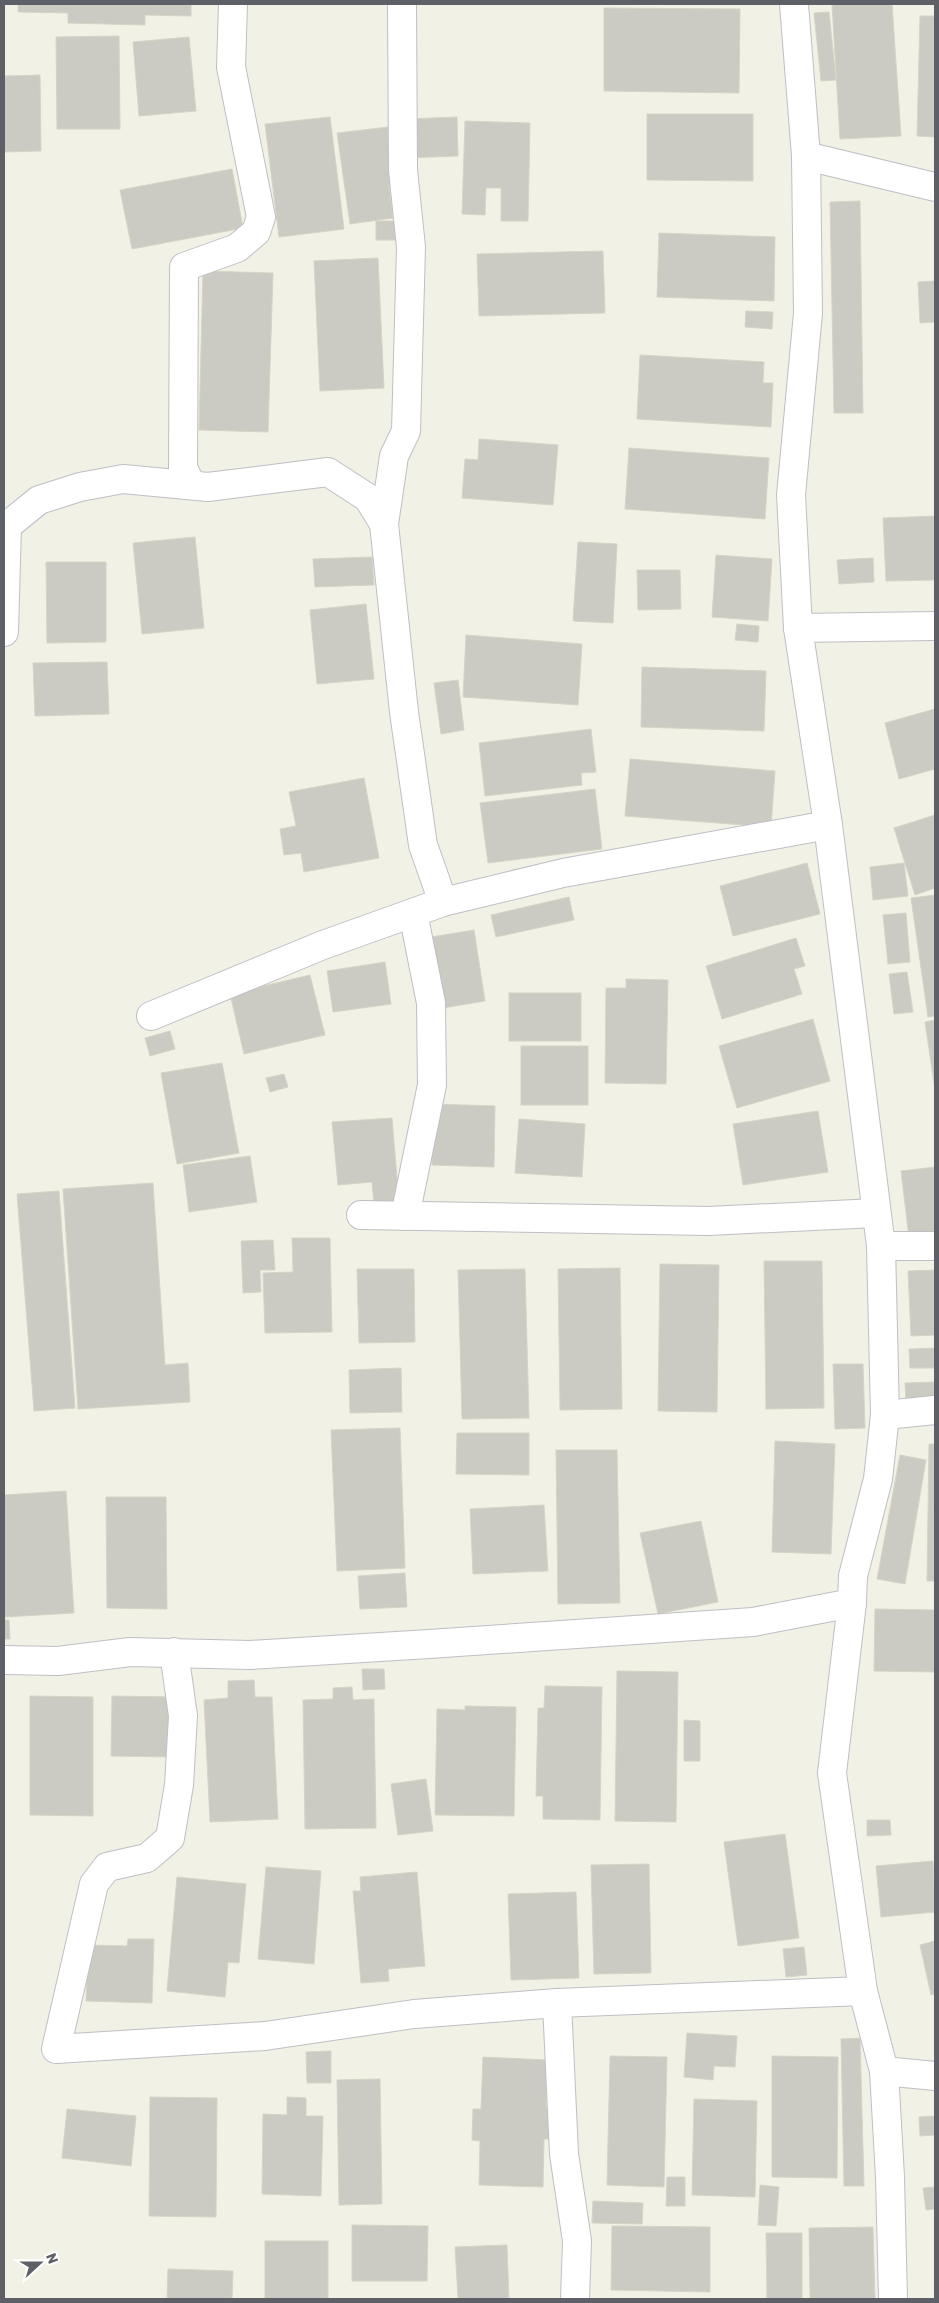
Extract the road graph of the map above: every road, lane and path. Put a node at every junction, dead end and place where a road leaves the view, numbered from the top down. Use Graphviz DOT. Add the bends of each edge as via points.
graph roads {
  1 [pos="233,4"];
  2 [pos="402,4"];
  3 [pos="794,4"];
  4 [pos="806,156"];
  5 [pos="935,187"];
  6 [pos="191,484"];
  7 [pos="384,524"];
  8 [pos="935,626"];
  9 [pos="798,628"];
  10 [pos="4,632"];
  11 [pos="828,825"];
  12 [pos="443,902"];
  13 [pos="412,913"];
  14 [pos="151,1016"];
  15 [pos="876,1214"];
  16 [pos="361,1215"];
  17 [pos="406,1216"];
  18 [pos="881,1246"];
  19 [pos="935,1246"];
  20 [pos="935,1410"];
  21 [pos="885,1415"];
  22 [pos="852,1603"];
  23 [pos="174,1652"];
  24 [pos="4,1660"];
  25 [pos="863,1991"];
  26 [pos="557,2003"];
  27 [pos="884,2071"];
  28 [pos="935,2076"];
  29 [pos="576,2299"];
  30 [pos="893,2299"];
  1 -- 6 [label="street" via="231,67 261,217 256,232 237,248 184,267 183,468"];
  2 -- 7 [label="street" via="403,170 410,247 406,431 394,456"];
  3 -- 4 [label="street"];
  4 -- 5 [label="street"];
  4 -- 9 [label="street" via="808,313 791,495"];
  6 -- 7 [label="street" via="208,487 328,472 368,498"];
  6 -- 10 [label="street" via="123,478 39,500 26,510 7,526"];
  7 -- 12 [label="street" via="404,712 423,845"];
  8 -- 9 [label="street"];
  9 -- 11 [label="street"];
  11 -- 12 [label="street" via="563,873"];
  11 -- 15 [label="street"];
  12 -- 13 [label="street"];
  13 -- 14 [label="street" via="323,945"];
  13 -- 17 [label="street" via="431,1003 432,1085"];
  15 -- 17 [label="street" via="708,1221"];
  15 -- 18 [label="street"];
  16 -- 17 [label="street"];
  18 -- 19 [label="street"];
  18 -- 21 [label="street"];
  20 -- 21 [label="street"];
  21 -- 22 [label="street" via="878,1479 853,1576"];
  22 -- 23 [label="street" via="753,1622 250,1656"];
  22 -- 25 [label="street" via="832,1773"];
  23 -- 24 [label="street" via="130,1652 58,1661"];
  23 -- 26 [label="street" via="183,1716 179,1784 170,1838 147,1858 107,1867 94,1884 56,2049 265,2036 414,2014"];
  25 -- 26 [label="street"];
  25 -- 27 [label="street"];
  26 -- 29 [label="street" via="564,2154 577,2241"];
  27 -- 28 [label="street"];
  27 -- 30 [label="street"];
}
